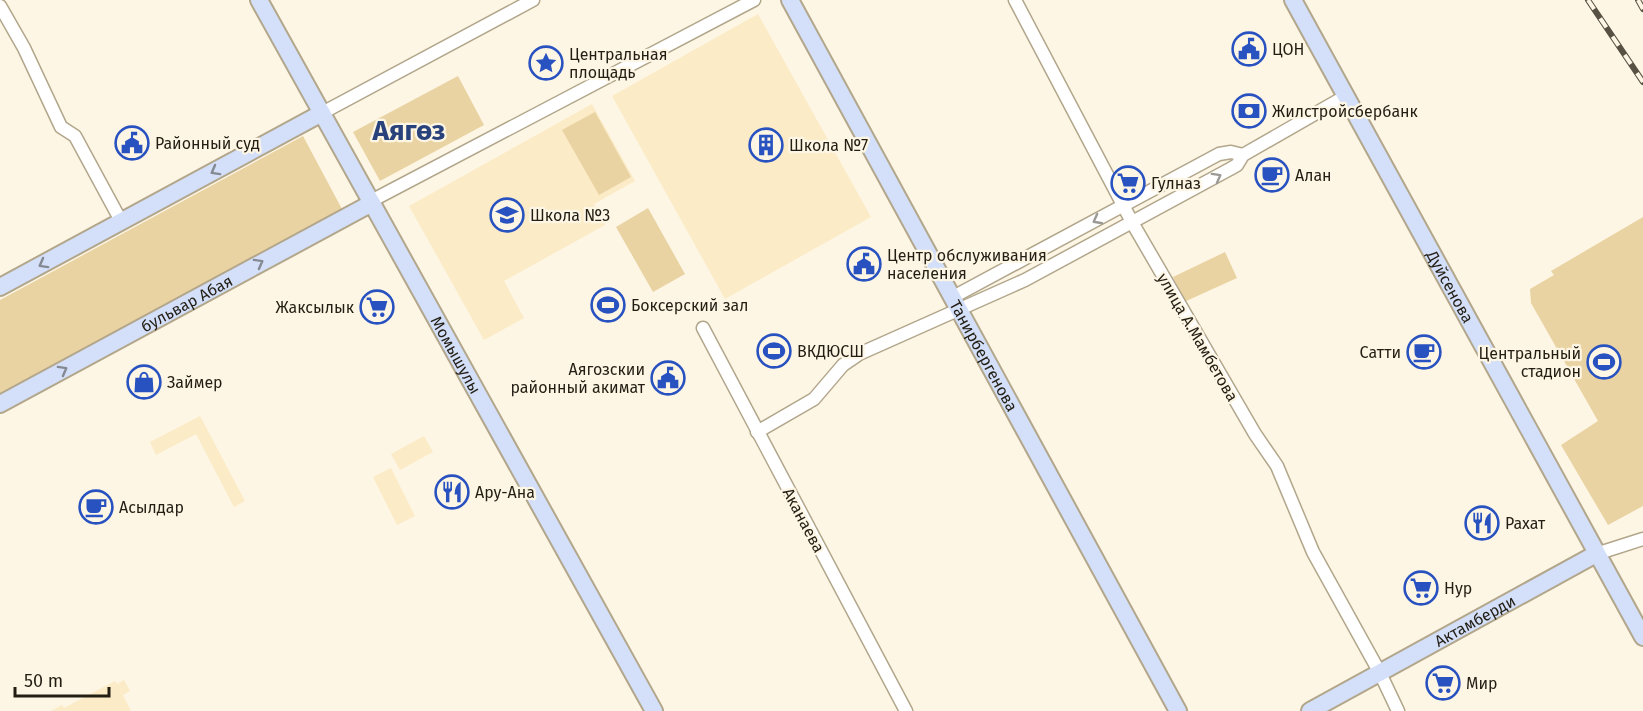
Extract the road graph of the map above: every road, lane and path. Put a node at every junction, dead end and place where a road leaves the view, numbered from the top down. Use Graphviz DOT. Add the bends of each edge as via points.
graph roads {
  1 [pos="260,0"];
  2 [pos="533,0"];
  3 [pos="754,0"];
  4 [pos="790,0"];
  5 [pos="1015,0"];
  6 [pos="1293,0"];
  7 [pos="0,6"];
  8 [pos="1346,96"];
  9 [pos="321,113"];
  10 [pos="1243,154"];
  11 [pos="372,202"];
  12 [pos="1124,206"];
  13 [pos="122,221"];
  14 [pos="1133,224"];
  15 [pos="0,287"];
  16 [pos="956,303"];
  17 [pos="703,328"];
  18 [pos="0,404"];
  19 [pos="757,432"];
  20 [pos="1643,539"];
  21 [pos="1596,554"];
  22 [pos="1643,636"];
  23 [pos="1380,673"];
  24 [pos="654,711"];
  25 [pos="906,711"];
  26 [pos="1178,711"];
  27 [pos="1310,711"];
  28 [pos="1398,711"];
  1 -- 9 [label="main road, Момышулы"];
  2 -- 9 [label="street"];
  3 -- 11 [label="street"];
  4 -- 16 [label="main road, Танирбергенова"];
  5 -- 12 [label="street, улица А.Мамбетова"];
  6 -- 8 [label="main road, Дуйсенова"];
  7 -- 13 [label="street" via="60,127 75,136"];
  8 -- 10 [label="street"];
  8 -- 21 [label="main road, Дуйсенова"];
  9 -- 11 [label="main road, Момышулы"];
  9 -- 13 [label="main road, one-way"];
  10 -- 12 [label="street" via="1219,154"];
  14 -- 10 [label="street, one-way" via="1237,165"];
  18 -- 11 [label="main road, бульвар Абая, one-way"];
  11 -- 24 [label="main road, Момышулы"];
  12 -- 14 [label="street, улица А.Мамбетова"];
  12 -- 16 [label="street, one-way"];
  13 -- 15 [label="main road, one-way"];
  14 -- 16 [label="street" via="1025,280"];
  14 -- 23 [label="street, улица А.Мамбетова" via="1277,466 1313,552"];
  16 -- 19 [label="street" via="859,354 843,365 814,399"];
  16 -- 26 [label="main road, Танирбергенова"];
  17 -- 19 [label="street, Аканаева"];
  19 -- 25 [label="street, Аканаева"];
  20 -- 21 [label="street, Актамберди"];
  21 -- 22 [label="main road, Дуйсенова"];
  21 -- 23 [label="main road, Актамберди"];
  23 -- 27 [label="main road, Актамберди"];
  23 -- 28 [label="street, улица А.Мамбетова"];
}
